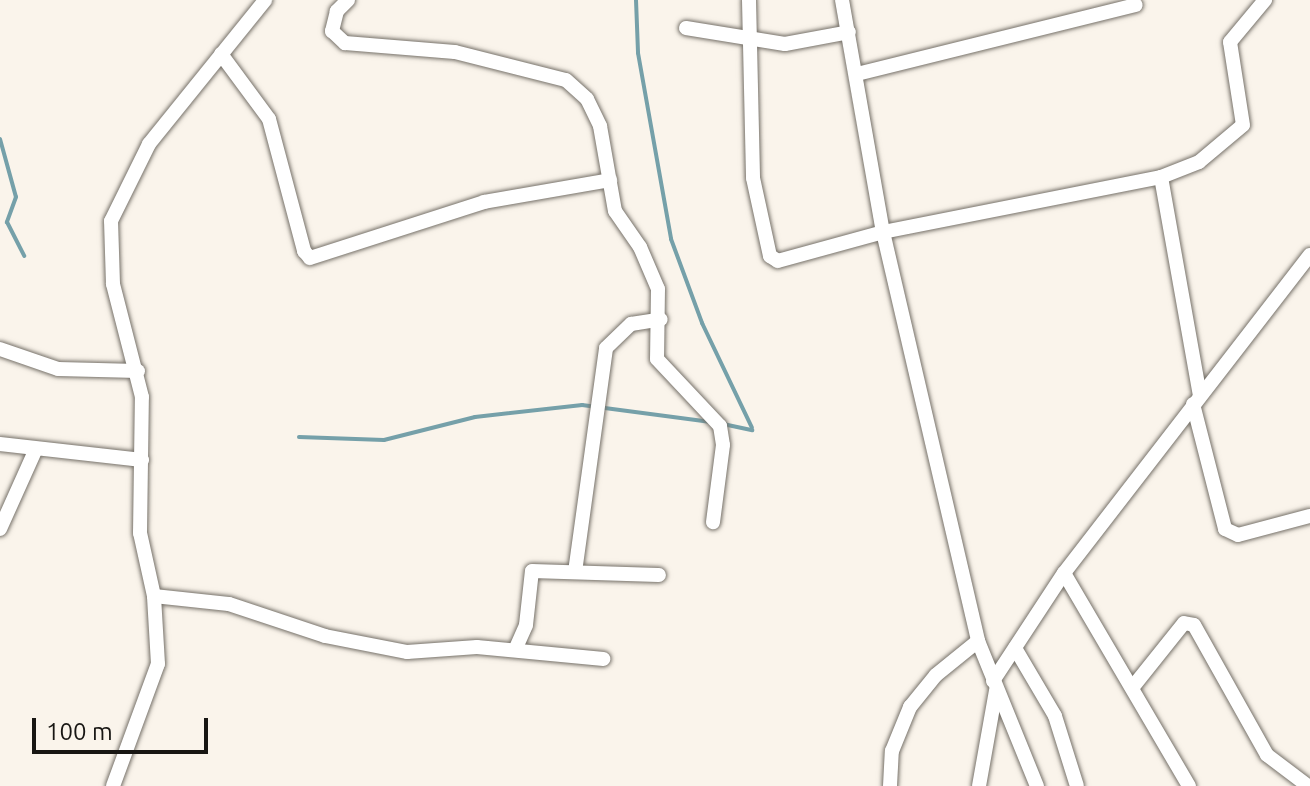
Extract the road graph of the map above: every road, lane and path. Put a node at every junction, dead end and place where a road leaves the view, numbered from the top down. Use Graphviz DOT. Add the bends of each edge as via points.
graph roads {
  1 [pos="265,0"];
  2 [pos="348,0"];
  3 [pos="749,0"];
  4 [pos="842,0"];
  5 [pos="1265,0"];
  6 [pos="1136,5"];
  7 [pos="686,28"];
  8 [pos="849,32"];
  9 [pos="750,39"];
  10 [pos="221,54"];
  11 [pos="857,74"];
  12 [pos="1161,177"];
  13 [pos="610,180"];
  14 [pos="883,232"];
  15 [pos="1310,255"];
  16 [pos="661,319"];
  17 [pos="0,349"];
  18 [pos="138,371"];
  19 [pos="1196,400"];
  20 [pos="0,444"];
  21 [pos="36,449"];
  22 [pos="142,460"];
  23 [pos="1310,516"];
  24 [pos="713,522"];
  25 [pos="0,529"];
  26 [pos="575,572"];
  27 [pos="1064,573"];
  28 [pos="659,575"];
  29 [pos="154,596"];
  30 [pos="978,641"];
  31 [pos="1015,648"];
  32 [pos="515,650"];
  33 [pos="603,659"];
  34 [pos="994,686"];
  35 [pos="1132,688"];
  36 [pos="113,786"];
  37 [pos="890,786"];
  38 [pos="979,786"];
  39 [pos="1037,786"];
  40 [pos="1077,786"];
  41 [pos="1189,786"];
  42 [pos="1308,786"];
  1 -- 10 [label="street"];
  2 -- 13 [label="street" via="337,11 332,31 345,43 455,52 566,80 595,112"];
  3 -- 9 [label="street"];
  4 -- 8 [label="street"];
  5 -- 12 [label="street" via="1230,42 1243,125 1199,162"];
  6 -- 11 [label="street"];
  7 -- 9 [label="street"];
  8 -- 9 [label="street" via="785,44"];
  8 -- 11 [label="street"];
  9 -- 14 [label="street" via="753,178 770,256 778,261"];
  10 -- 13 [label="street" via="269,119 310,258 484,202"];
  10 -- 18 [label="street" via="133,167 111,221 113,284"];
  11 -- 14 [label="street"];
  12 -- 14 [label="street"];
  12 -- 19 [label="street"];
  13 -- 16 [label="street" via="615,211 654,274"];
  14 -- 30 [label="street"];
  15 -- 19 [label="street"];
  16 -- 24 [label="street" via="656,345 663,370 714,417 723,437"];
  16 -- 26 [label="street" via="631,324 606,348"];
  17 -- 18 [label="street" via="58,369"];
  18 -- 22 [label="street"];
  19 -- 23 [label="street" via="1221,522 1229,534"];
  19 -- 27 [label="street"];
  20 -- 21 [label="street"];
  21 -- 22 [label="street"];
  21 -- 25 [label="street"];
  22 -- 29 [label="street" via="140,533"];
  26 -- 28 [label="street"];
  26 -- 32 [label="street" via="532,571 526,625"];
  27 -- 31 [label="street"];
  27 -- 35 [label="street"];
  29 -- 32 [label="street" via="229,604 325,636 407,652"];
  29 -- 36 [label="street" via="156,675"];
  30 -- 34 [label="street"];
  30 -- 37 [label="street" via="936,675 910,707 892,751"];
  31 -- 34 [label="street"];
  31 -- 40 [label="street" via="1055,716"];
  32 -- 33 [label="street"];
  34 -- 38 [label="street"];
  34 -- 39 [label="street"];
  35 -- 41 [label="street"];
  35 -- 42 [label="street" via="1184,623 1194,625 1267,755"];
}
